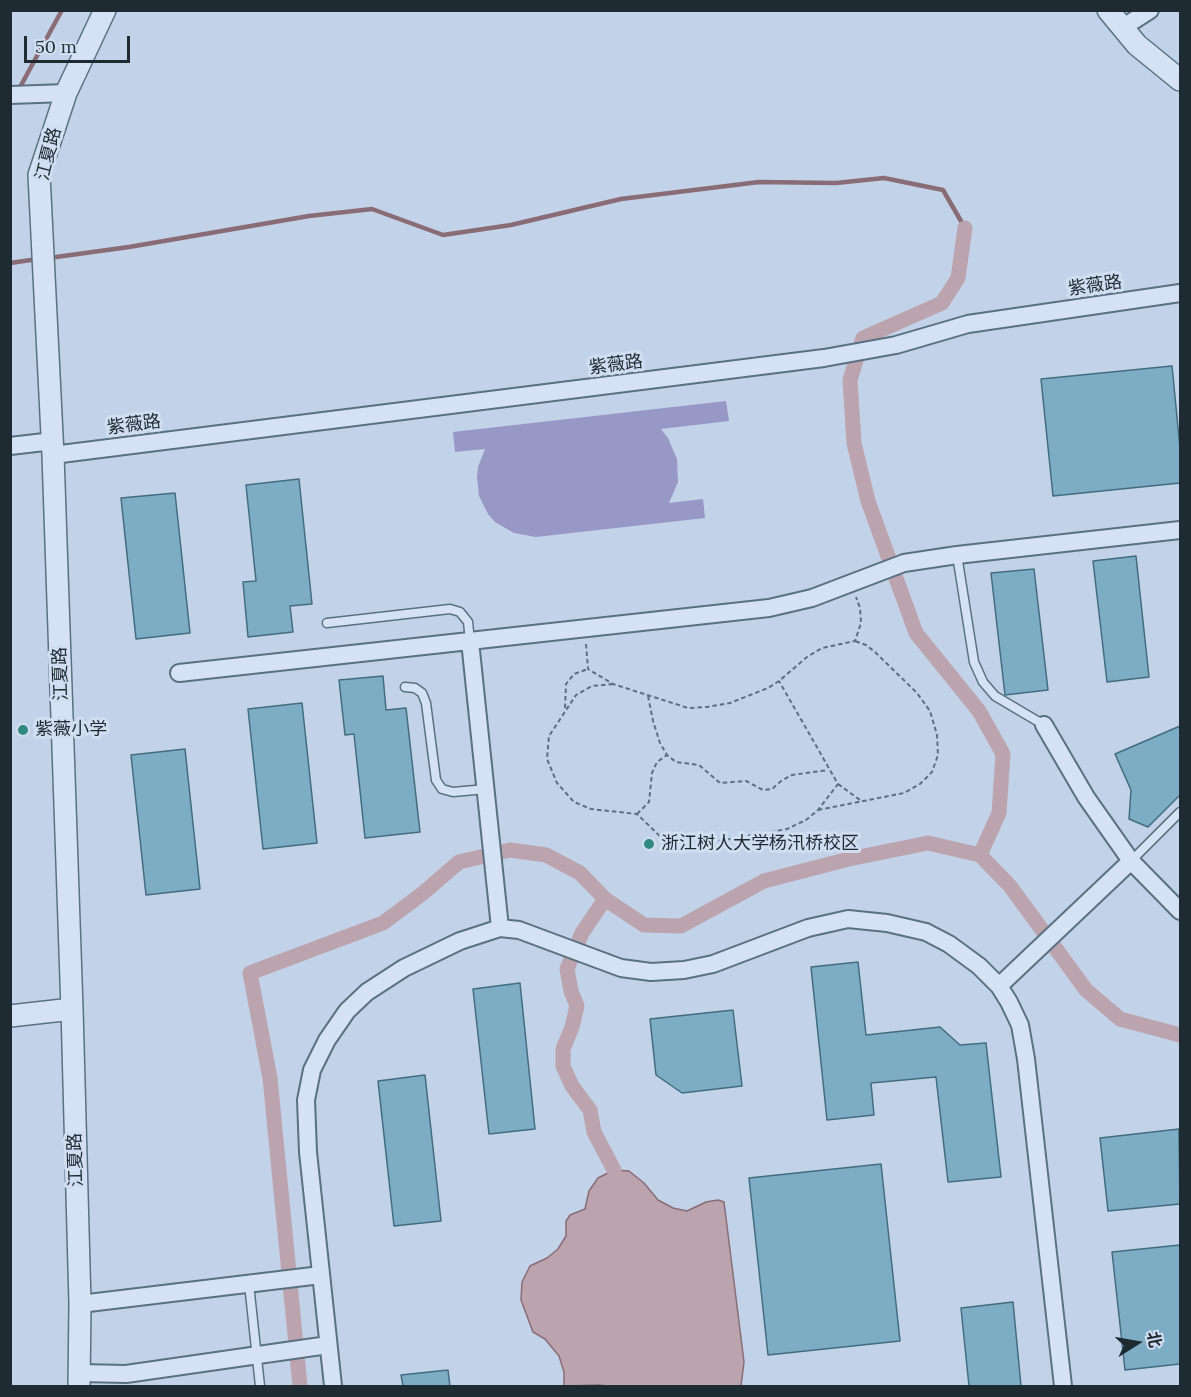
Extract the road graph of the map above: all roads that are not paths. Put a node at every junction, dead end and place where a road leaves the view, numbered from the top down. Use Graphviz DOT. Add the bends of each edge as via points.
graph roads {
  1 [pos="105,10"];
  2 [pos="1108,10"];
  3 [pos="1150,10"];
  4 [pos="1122,28"];
  5 [pos="1180,80"];
  6 [pos="66,93"];
  7 [pos="17,94"];
  8 [pos="1180,293"];
  9 [pos="10,446"];
  10 [pos="53,448"];
  11 [pos="1180,530"];
  12 [pos="957,555"];
  13 [pos="327,623"];
  14 [pos="470,641"];
  15 [pos="179,673"];
  16 [pos="405,687"];
  17 [pos="1044,725"];
  18 [pos="486,789"];
  19 [pos="1180,812"];
  20 [pos="1131,861"];
  21 [pos="1180,911"];
  22 [pos="500,928"];
  23 [pos="999,986"];
  24 [pos="72,1009"];
  25 [pos="10,1016"];
  26 [pos="321,1275"];
  27 [pos="249,1284"];
  28 [pos="80,1304"];
  29 [pos="328,1345"];
  30 [pos="80,1379"];
  31 [pos="260,1386"];
  32 [pos="333,1386"];
  33 [pos="1063,1386"];
  1 -- 6 [label="street, 江夏路"];
  2 -- 4 [label="street"];
  3 -- 4 [label="street"];
  4 -- 5 [label="street"];
  6 -- 7 [label="street"];
  6 -- 10 [label="street, 江夏路" via="39,175"];
  8 -- 10 [label="street, 紫薇路" via="968,324 896,345 824,358"];
  9 -- 10 [label="street, 紫薇路"];
  10 -- 24 [label="street, 江夏路"];
  11 -- 12 [label="street"];
  12 -- 14 [label="street" via="904,563 812,598 769,608"];
  12 -- 17 [label="lane" via="974,662 983,682 995,696"];
  13 -- 14 [label="lane" via="450,609 460,612 468,622"];
  14 -- 15 [label="street"];
  14 -- 18 [label="street"];
  16 -- 18 [label="lane" via="416,688 426,703 436,780 442,789"];
  17 -- 20 [label="street" via="1086,797"];
  18 -- 22 [label="street"];
  19 -- 20 [label="lane"];
  20 -- 21 [label="street"];
  20 -- 23 [label="street"];
  22 -- 23 [label="street" via="519,930 621,968 651,972 713,964 808,928 848,920 888,923 926,932 949,944"];
  22 -- 26 [label="street" via="460,941 404,968 367,992 347,1011 327,1040 312,1070 306,1100"];
  23 -- 33 [label="street" via="1020,1025 1026,1059"];
  24 -- 25 [label="street"];
  24 -- 28 [label="street, 江夏路"];
  26 -- 27 [label="street"];
  26 -- 29 [label="street"];
  27 -- 28 [label="street"];
  27 -- 31 [label="lane"];
  28 -- 30 [label="street, 江夏路"];
  29 -- 30 [label="street"];
  29 -- 32 [label="street"];
}
